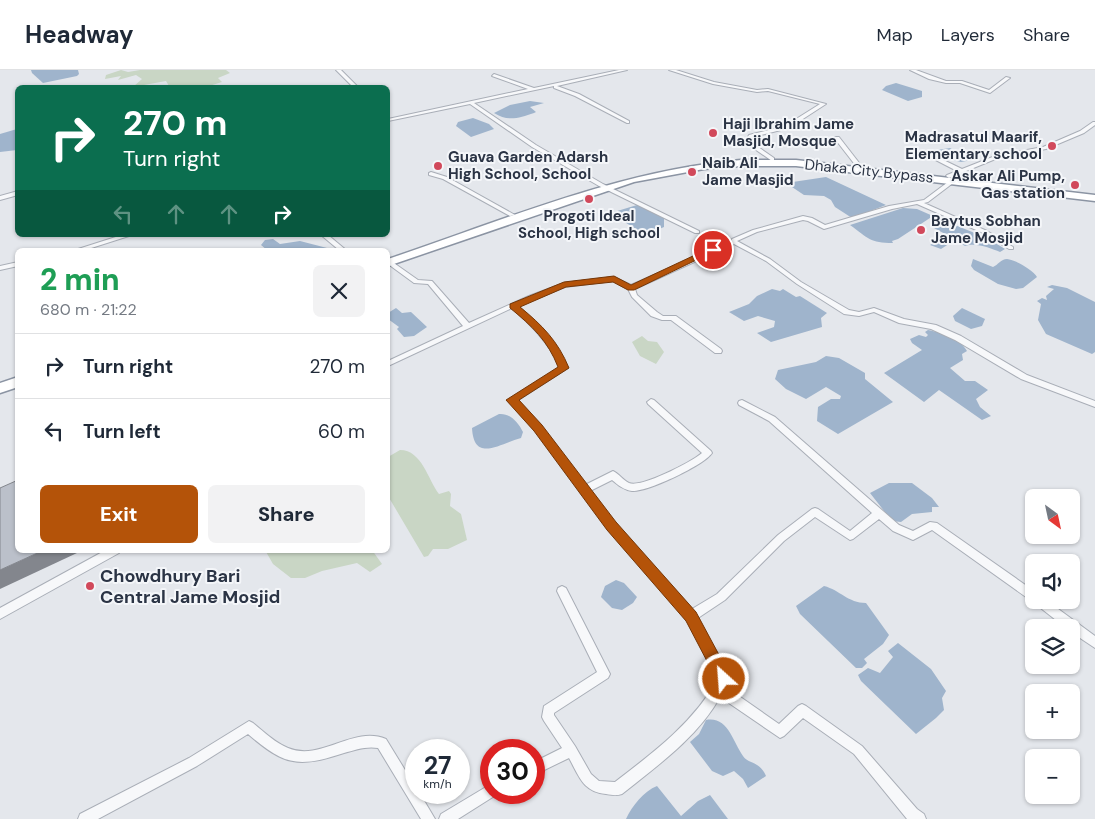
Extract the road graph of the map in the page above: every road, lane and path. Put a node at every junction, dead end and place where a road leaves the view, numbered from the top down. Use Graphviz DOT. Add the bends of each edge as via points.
graph roads {
  1 [pos="338,70"];
  2 [pos="625,70"];
  3 [pos="671,70"];
  4 [pos="912,70"];
  5 [pos="494,75"];
  6 [pos="1008,78"];
  7 [pos="354,85"];
  8 [pos="554,86"];
  9 [pos="535,90"];
  10 [pos="472,104"];
  11 [pos="390,114"];
  12 [pos="397,119"];
  13 [pos="390,120"];
  14 [pos="627,122"];
  15 [pos="1095,123"];
  16 [pos="837,138"];
  17 [pos="928,155"];
  18 [pos="772,159"];
  19 [pos="858,165"];
  20 [pos="962,171"];
  21 [pos="431,174"];
  22 [pos="951,178"];
  23 [pos="604,186"];
  24 [pos="15,194"];
  25 [pos="1095,194"];
  26 [pos="0,198"];
  27 [pos="1095,198"];
  28 [pos="918,203"];
  29 [pos="512,215"];
  30 [pos="697,232"];
  31 [pos="122,237"];
  32 [pos="327,237"];
  33 [pos="734,242"];
  34 [pos="85,248"];
  35 [pos="340,248"];
  36 [pos="1010,248"];
  37 [pos="390,260"];
  38 [pos="390,260"];
  39 [pos="390,262"];
  40 [pos="15,265"];
  41 [pos="0,268"];
  42 [pos="631,288"];
  43 [pos="514,306"];
  44 [pos="467,326"];
  45 [pos="718,351"];
  46 [pos="390,363"];
  47 [pos="15,383"];
  48 [pos="0,388"];
  49 [pos="15,392"];
  50 [pos="0,397"];
  51 [pos="651,402"];
  52 [pos="742,403"];
  53 [pos="1095,404"];
  54 [pos="584,490"];
  55 [pos="879,513"];
  56 [pos="110,553"];
  57 [pos="562,591"];
  58 [pos="1025,591"];
  59 [pos="1050,609"];
  60 [pos="0,614"];
  61 [pos="691,616"];
  62 [pos="1095,643"];
  63 [pos="719,689"];
  64 [pos="571,750"];
  65 [pos="545,763"];
  66 [pos="480,797"];
  67 [pos="85,819"];
  68 [pos="428,819"];
  69 [pos="446,819"];
  70 [pos="920,819"];
  1 -- 7 [label="street"];
  2 -- 8 [label="street"];
  3 -- 18 [label="street" via="713,83 768,90 824,104 787,127 751,136 748,142"];
  4 -- 6 [label="street" via="931,78 960,82 990,92"];
  5 -- 9 [label="street"];
  8 -- 9 [label="street"];
  8 -- 14 [label="street"];
  9 -- 10 [label="street"];
  10 -- 12 [label="street"];
  10 -- 23 [label="street" via="534,146"];
  11 -- 12 [label="street"];
  12 -- 13 [label="street"];
  15 -- 20 [label="street" via="1044,148 997,157"];
  16 -- 19 [label="street"];
  17 -- 20 [label="street"];
  18 -- 19 [label="highway"];
  18 -- 23 [label="highway" via="676,166"];
  19 -- 22 [label="highway"];
  20 -- 22 [label="street"];
  21 -- 29 [label="street"];
  22 -- 23 [label="highway, Dhaka City Bypass" via="772,162 682,169"];
  22 -- 25 [label="highway"];
  22 -- 27 [label="highway, Dhaka City Bypass"];
  22 -- 28 [label="street" via="926,201"];
  23 -- 29 [label="highway"];
  23 -- 30 [label="street"];
  23 -- 37 [label="highway, Dhaka City Bypass"];
  24 -- 26 [label="street"];
  28 -- 33 [label="street" via="891,207 824,227 803,218 754,231"];
  28 -- 36 [label="street" via="984,232"];
  29 -- 38 [label="highway"];
  31 -- 34 [label="street"];
  32 -- 35 [label="street"];
  33 -- 42 [label="street"];
  33 -- 53 [label="street" via="768,260 798,283 847,312 859,314 874,310 902,321 933,327 1024,377"];
  39 -- 44 [label="street" via="416,282 430,282"];
  40 -- 41 [label="street"];
  42 -- 43 [label="street" via="614,279 564,285"];
  42 -- 45 [label="street" via="634,296 654,314 673,318"];
  43 -- 44 [label="street"];
  43 -- 54 [label="street" via="542,330 564,368 512,400 538,428"];
  44 -- 46 [label="street"];
  47 -- 48 [label="highway"];
  49 -- 50 [label="highway"];
  51 -- 54 [label="street" via="708,453 659,480 636,487 624,485 613,475"];
  52 -- 55 [label="street" via="772,419"];
  54 -- 61 [label="street" via="611,526"];
  55 -- 58 [label="street" via="896,528 913,536 934,526"];
  55 -- 61 [label="street" via="850,536 815,512 780,538 721,597"];
  56 -- 60 [label="street"];
  57 -- 64 [label="street" via="604,674 548,710 548,717"];
  59 -- 62 [label="street"];
  61 -- 63 [label="street" via="724,679"];
  63 -- 64 [label="street" via="693,724 617,789 596,787"];
  63 -- 70 [label="street" via="780,732 802,710 858,750 912,814"];
  64 -- 65 [label="street"];
  66 -- 69 [label="street"];
  67 -- 68 [label="street" via="193,762 249,727 274,749 296,757 314,756 370,739 382,743"];
}
